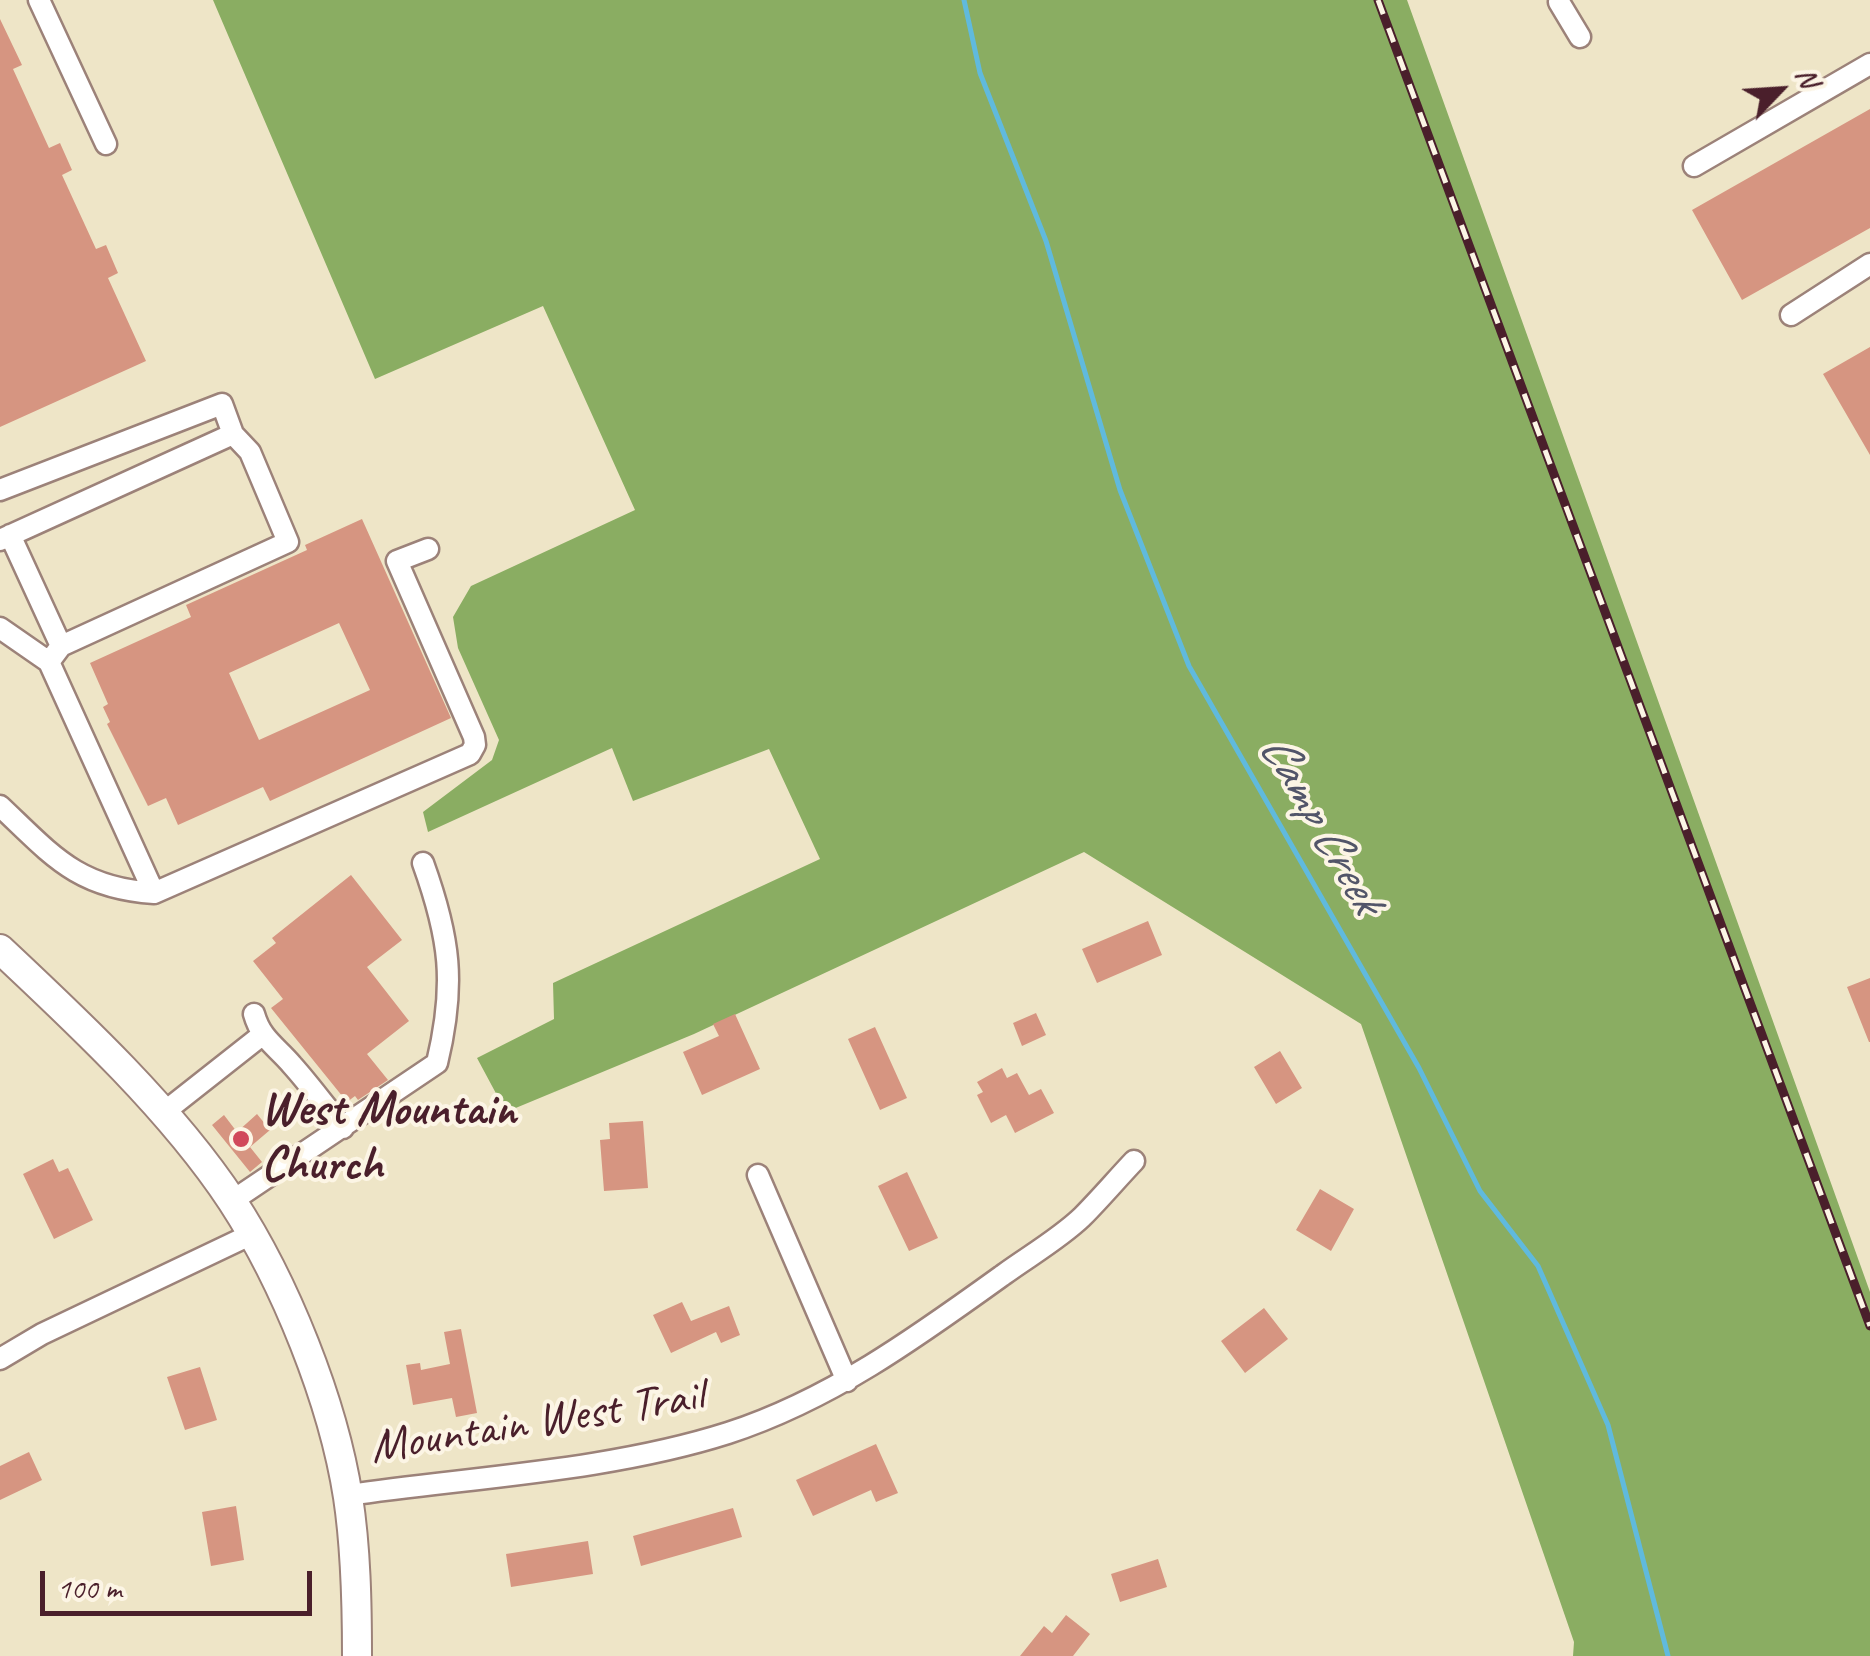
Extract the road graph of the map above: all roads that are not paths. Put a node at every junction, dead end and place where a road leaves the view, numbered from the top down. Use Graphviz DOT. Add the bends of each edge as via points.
graph roads {
  1 [pos="39,0"];
  2 [pos="1560,2"];
  3 [pos="1580,37"];
  4 [pos="1870,64"];
  5 [pos="106,144"];
  6 [pos="1694,166"];
  7 [pos="1870,264"];
  8 [pos="1791,315"];
  9 [pos="233,434"];
  10 [pos="0,490"];
  11 [pos="5,538"];
  12 [pos="428,549"];
  13 [pos="0,628"];
  14 [pos="55,654"];
  15 [pos="0,806"];
  16 [pos="423,863"];
  17 [pos="154,894"];
  18 [pos="0,949"];
  19 [pos="254,1014"];
  20 [pos="262,1035"];
  21 [pos="163,1113"];
  22 [pos="342,1128"];
  23 [pos="1134,1162"];
  24 [pos="758,1176"];
  25 [pos="232,1201"];
  26 [pos="250,1235"];
  27 [pos="0,1359"];
  28 [pos="847,1381"];
  29 [pos="348,1495"];
  30 [pos="357,1656"];
  1 -- 5 [label="street"];
  2 -- 3 [label="street"];
  4 -- 6 [label="street"];
  7 -- 8 [label="street"];
  9 -- 10 [label="street" via="222,404"];
  9 -- 11 [label="street"];
  9 -- 14 [label="street" via="250,452 288,542"];
  11 -- 14 [label="street"];
  12 -- 17 [label="street" via="397,561 474,737 470,754"];
  13 -- 14 [label="street"];
  14 -- 17 [label="street"];
  15 -- 17 [label="street" via="66,868"];
  16 -- 22 [label="street" via="445,929 448,1001 437,1063"];
  18 -- 21 [label="main road"];
  19 -- 20 [label="street"];
  20 -- 21 [label="street"];
  20 -- 22 [label="street"];
  21 -- 25 [label="main road"];
  22 -- 25 [label="street"];
  23 -- 28 [label="street, Mountain West Trail" via="1079,1219"];
  24 -- 28 [label="street"];
  25 -- 26 [label="main road"];
  26 -- 27 [label="street"];
  26 -- 29 [label="main road" via="298,1326"];
  28 -- 29 [label="street, Mountain West Trail" via="730,1432 650,1453"];
  29 -- 30 [label="main road"];
}
